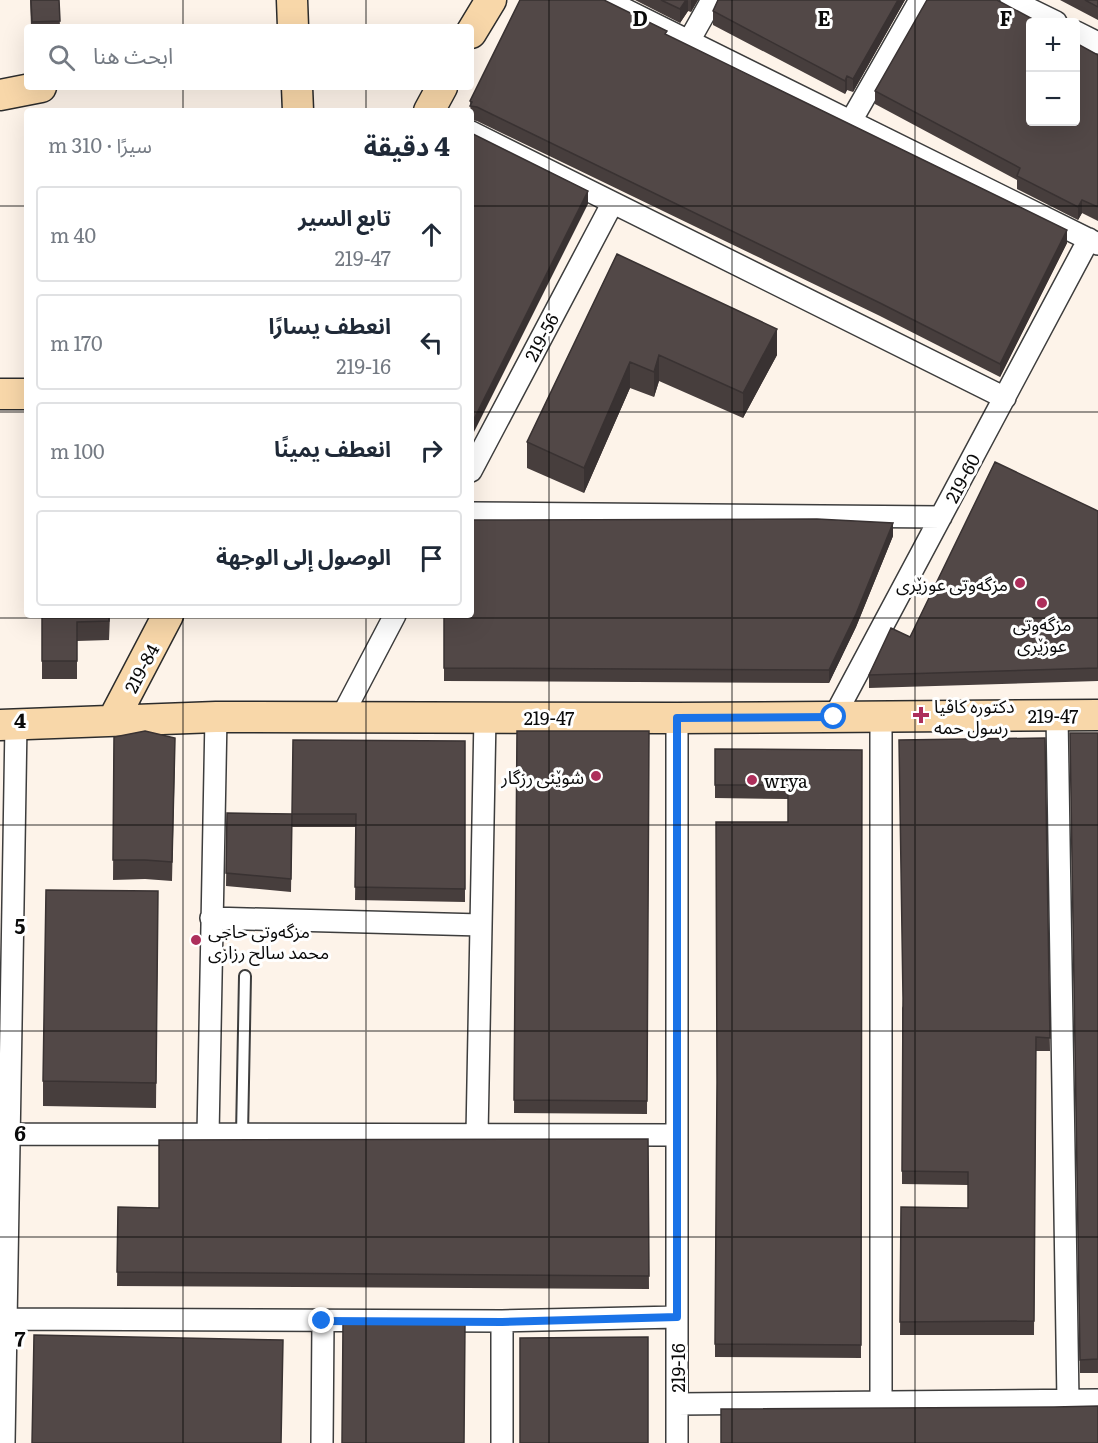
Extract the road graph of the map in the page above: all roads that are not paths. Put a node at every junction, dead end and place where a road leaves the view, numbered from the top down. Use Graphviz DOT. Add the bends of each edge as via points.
graph roads {
  1 [pos="292,0"];
  2 [pos="490,0"];
  3 [pos="606,0"];
  4 [pos="712,0"];
  5 [pos="920,0"];
  6 [pos="1011,0"];
  7 [pos="1048,18"];
  8 [pos="293,24"];
  9 [pos="474,28"];
  10 [pos="1080,34"];
  11 [pos="688,41"];
  12 [pos="1098,43"];
  13 [pos="26,90"];
  14 [pos="297,90"];
  15 [pos="440,90"];
  16 [pos="0,95"];
  17 [pos="298,108"];
  18 [pos="431,108"];
  19 [pos="851,121"];
  20 [pos="474,134"];
  21 [pos="612,204"];
  22 [pos="1094,242"];
  23 [pos="0,394"];
  24 [pos="24,394"];
  25 [pos="1005,398"];
  26 [pos="474,465"];
  27 [pos="474,513"];
  28 [pos="941,517"];
  29 [pos="166,618"];
  30 [pos="393,618"];
  31 [pos="1058,715"];
  32 [pos="1098,715"];
  33 [pos="342,716"];
  34 [pos="881,716"];
  35 [pos="216,717"];
  36 [pos="485,717"];
  37 [pos="834,717"];
  38 [pos="677,718"];
  39 [pos="113,720"];
  40 [pos="8,725"];
  41 [pos="211,918"];
  42 [pos="481,925"];
  43 [pos="244,976"];
  44 [pos="9,1134"];
  45 [pos="208,1135"];
  46 [pos="242,1135"];
  47 [pos="477,1135"];
  48 [pos="677,1135"];
  49 [pos="677,1317"];
  50 [pos="6,1319"];
  51 [pos="322,1321"];
  52 [pos="502,1322"];
  53 [pos="1098,1400"];
  54 [pos="1068,1401"];
  55 [pos="881,1403"];
  56 [pos="677,1404"];
  57 [pos="4,1443"];
  58 [pos="322,1443"];
  59 [pos="502,1443"];
  60 [pos="677,1443"];
  1 -- 8 [label="street"];
  2 -- 9 [label="street"];
  3 -- 11 [label="street"];
  4 -- 11 [label="street"];
  5 -- 19 [label="street"];
  6 -- 7 [label="street"];
  10 -- 12 [label="street"];
  11 -- 19 [label="street"];
  13 -- 16 [label="street"];
  14 -- 17 [label="street"];
  15 -- 18 [label="street"];
  19 -- 22 [label="street"];
  20 -- 21 [label="street"];
  21 -- 25 [label="street"];
  21 -- 26 [label="street, 219-56"];
  22 -- 25 [label="street, 219-60"];
  23 -- 24 [label="street"];
  25 -- 28 [label="street, 219-60"];
  27 -- 28 [label="street"];
  28 -- 37 [label="street, 219-60"];
  29 -- 39 [label="street, 219-84"];
  30 -- 33 [label="street"];
  31 -- 32 [label="street, 219-47"];
  31 -- 34 [label="street, 219-47"];
  31 -- 54 [label="street"];
  33 -- 35 [label="street, 219-47"];
  33 -- 36 [label="street, 219-47"];
  34 -- 37 [label="street, 219-47"];
  34 -- 55 [label="street"];
  35 -- 39 [label="street, 219-47"];
  35 -- 41 [label="street"];
  36 -- 38 [label="street, 219-47"];
  36 -- 42 [label="street"];
  37 -- 38 [label="street, 219-47"];
  38 -- 48 [label="street, 219-16"];
  39 -- 40 [label="street, 219-47"];
  40 -- 44 [label="street"];
  41 -- 42 [label="street"];
  41 -- 45 [label="street"];
  42 -- 47 [label="street"];
  43 -- 46 [label="lane"];
  44 -- 45 [label="street"];
  44 -- 50 [label="street"];
  45 -- 46 [label="street"];
  46 -- 47 [label="street"];
  47 -- 48 [label="street"];
  48 -- 49 [label="street, 219-16"];
  49 -- 52 [label="street"];
  49 -- 56 [label="street, 219-16"];
  50 -- 51 [label="street"];
  50 -- 57 [label="street"];
  51 -- 52 [label="street"];
  51 -- 58 [label="street"];
  52 -- 59 [label="street"];
  53 -- 54 [label="street"];
  54 -- 55 [label="street"];
  55 -- 56 [label="street"];
  56 -- 60 [label="street, 219-16"];
}
